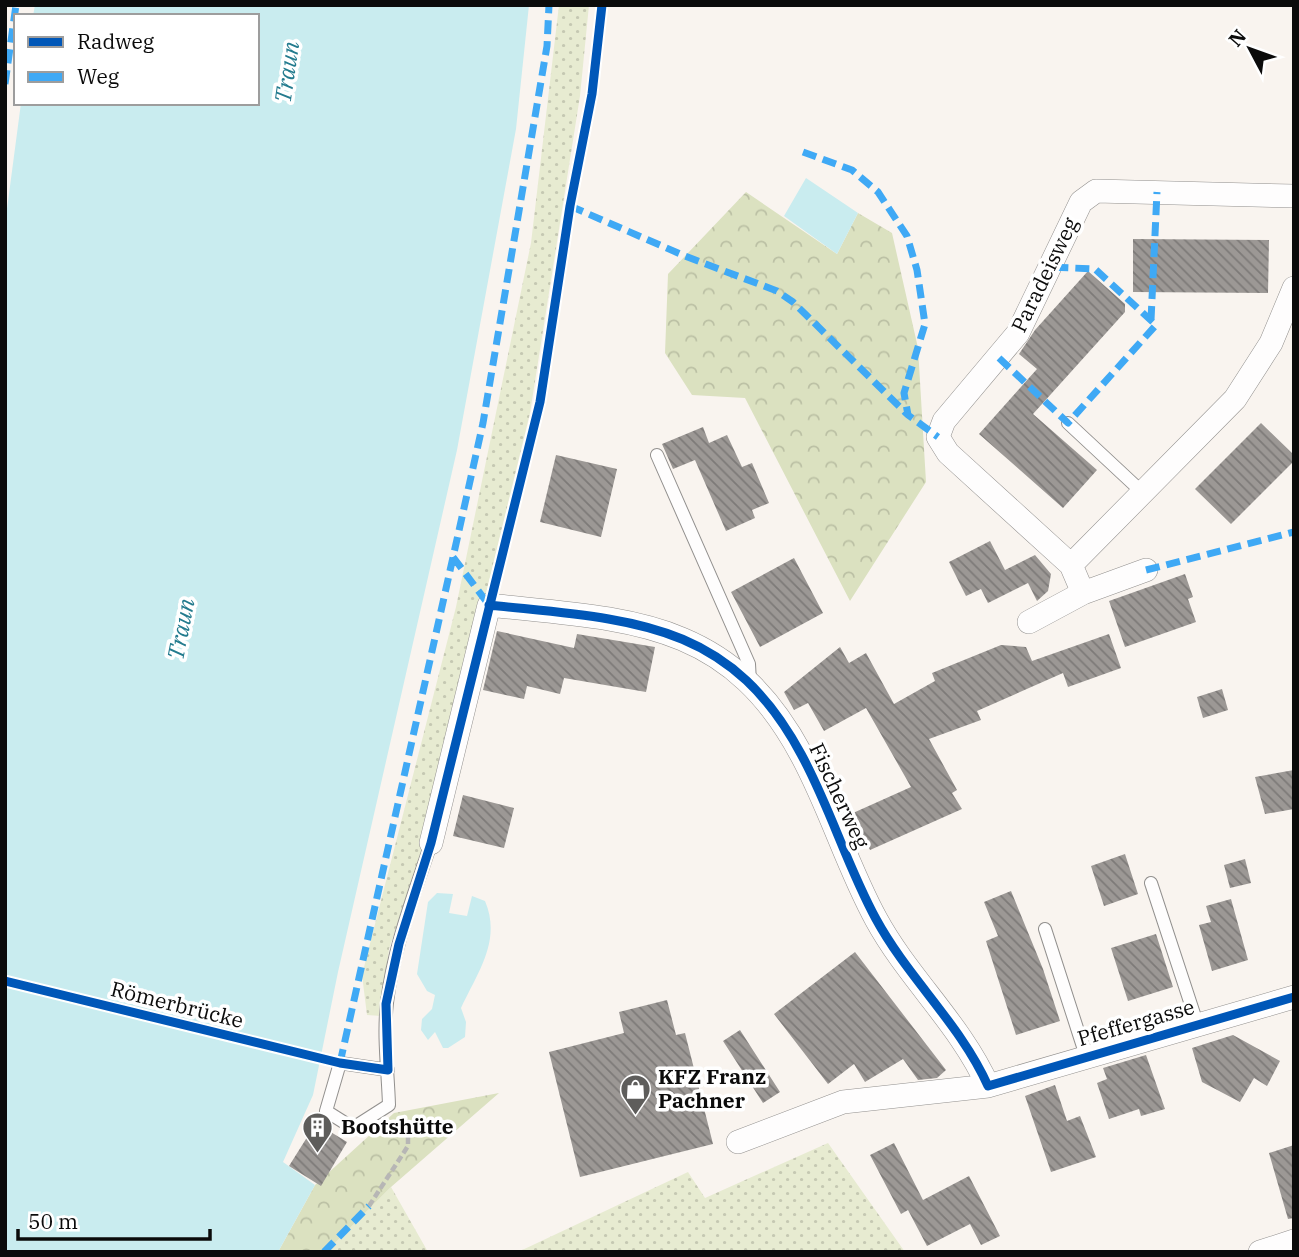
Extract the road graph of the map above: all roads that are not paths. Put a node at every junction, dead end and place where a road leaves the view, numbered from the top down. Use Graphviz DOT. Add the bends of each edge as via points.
graph roads {
  1 [pos="1294,196"];
  2 [pos="1294,288"];
  3 [pos="1068,423"];
  4 [pos="657,455"];
  5 [pos="1142,492"];
  6 [pos="1071,565"];
  7 [pos="1146,570"];
  8 [pos="1083,593"];
  9 [pos="1029,622"];
  10 [pos="750,682"];
  11 [pos="432,844"];
  12 [pos="1151,883"];
  13 [pos="1045,929"];
  14 [pos="1294,997"];
  15 [pos="1197,1024"];
  16 [pos="1086,1056"];
  17 [pos="388,1070"];
  18 [pos="988,1086"];
  19 [pos="738,1142"];
  20 [pos="1294,1241"];
  21 [pos="1260,1251"];
  1 -- 6 [label="street, Paradeisweg" via="1088,194 1018,333 944,421 938,437 948,453"];
  2 -- 5 [label="street" via="1271,343 1235,399"];
  3 -- 5 [label="lane"];
  4 -- 10 [label="lane, Fischerweg" via="749,664"];
  5 -- 6 [label="street"];
  6 -- 8 [label="street, Paradeisweg"];
  7 -- 8 [label="street"];
  8 -- 9 [label="street"];
  10 -- 11 [label="street, Fischerweg" via="715,654 661,631 489,605"];
  10 -- 18 [label="street, Fischerweg" via="802,755 887,940 971,1054"];
  11 -- 17 [label="lane" via="399,944 386,1004"];
  12 -- 15 [label="lane"];
  13 -- 16 [label="lane"];
  14 -- 15 [label="street, Pfeffergasse"];
  15 -- 16 [label="street, Pfeffergasse"];
  16 -- 18 [label="street, Pfeffergasse"];
  17 -- 17 [label="lane" via="340,1063 326,1111 353,1128 388,1105"];
  18 -- 19 [label="street, Pfeffergasse" via="843,1102"];
  20 -- 21 [label="street"];
}
